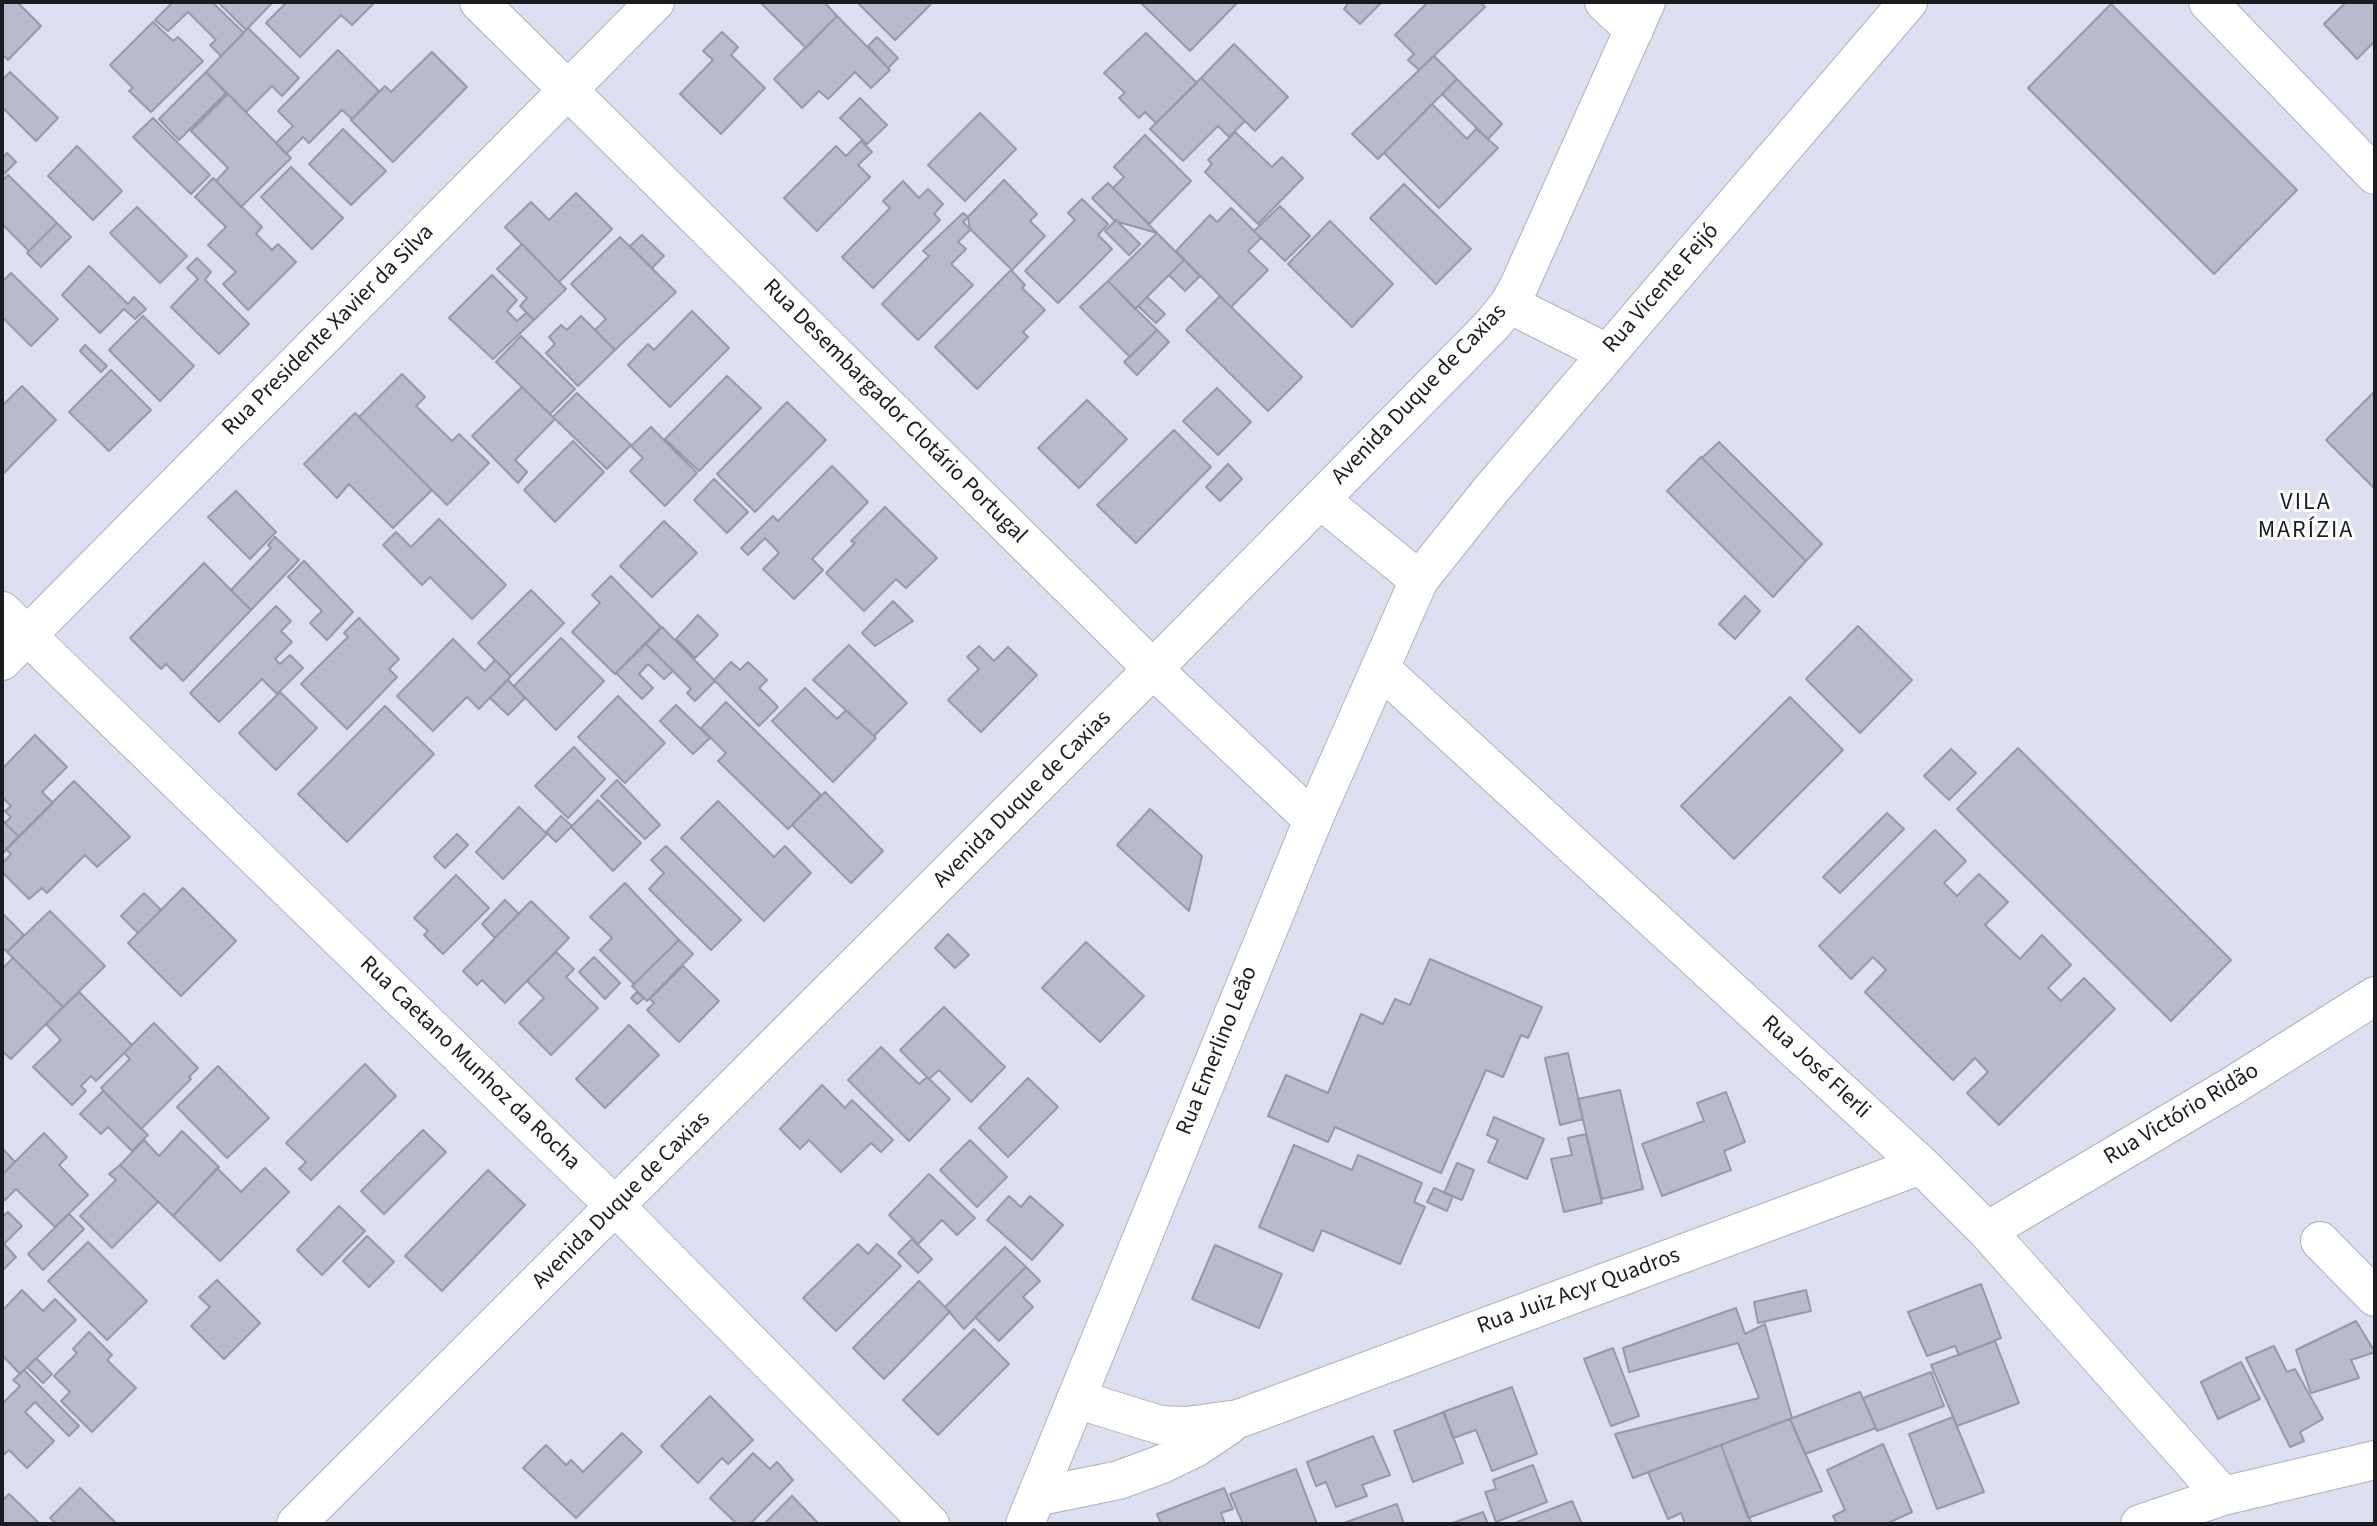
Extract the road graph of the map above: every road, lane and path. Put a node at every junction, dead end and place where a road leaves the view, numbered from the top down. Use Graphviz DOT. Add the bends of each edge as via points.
graph roads {
  1 [pos="479,2"];
  2 [pos="655,2"];
  3 [pos="1604,2"];
  4 [pos="1908,2"];
  5 [pos="2208,2"];
  6 [pos="1640,16"];
  7 [pos="568,90"];
  8 [pos="2375,175"];
  9 [pos="1509,304"];
  10 [pos="1607,353"];
  11 [pos="1321,500"];
  12 [pos="1419,580"];
  13 [pos="10,636"];
  14 [pos="1380,668"];
  15 [pos="1153,669"];
  16 [pos="1313,820"];
  17 [pos="2375,996"];
  18 [pos="1921,1165"];
  19 [pos="616,1207"];
  20 [pos="1987,1231"];
  21 [pos="2320,1241"];
  22 [pos="2375,1297"];
  23 [pos="1076,1399"];
  24 [pos="1238,1419"];
  25 [pos="2375,1460"];
  26 [pos="2222,1496"];
  27 [pos="1031,1511"];
  28 [pos="296,1524"];
  29 [pos="930,1524"];
  30 [pos="2140,1524"];
  1 -- 7 [label="street, Rua Desembargador Clotário Portugal"];
  2 -- 7 [label="street, Rua Presidente Xavier da Silva"];
  3 -- 6 [label="street"];
  4 -- 10 [label="street, Rua Vicente Feijó"];
  5 -- 8 [label="street"];
  6 -- 9 [label="street, Avenida Duque de Caxias"];
  7 -- 13 [label="street, Rua Presidente Xavier da Silva"];
  7 -- 15 [label="street, Rua Desembargador Clotário Portugal"];
  9 -- 10 [label="street"];
  9 -- 11 [label="street, Avenida Duque de Caxias"];
  10 -- 12 [label="street, Rua Vicente Feijó"];
  11 -- 12 [label="street"];
  11 -- 15 [label="street, Avenida Duque de Caxias"];
  12 -- 14 [label="street, Rua Emerlino Leão"];
  13 -- 19 [label="street, Rua Caetano Munhoz da Rocha"];
  14 -- 16 [label="street, Rua Emerlino Leão"];
  14 -- 18 [label="street, Rua José FIerli"];
  15 -- 16 [label="street, Rua Desembargador Clotário Portugal"];
  15 -- 19 [label="street, Avenida Duque de Caxias"];
  16 -- 23 [label="street, Rua Emerlino Leão"];
  17 -- 20 [label="street, Rua Victório Ridão"];
  18 -- 20 [label="street, Rua José FIerli"];
  18 -- 24 [label="street, Rua Juiz Acyr Quadros"];
  19 -- 28 [label="street, Avenida Duque de Caxias"];
  19 -- 29 [label="street, Rua Caetano Munhoz da Rocha"];
  20 -- 26 [label="street, Rua José FIerli"];
  21 -- 22 [label="street"];
  23 -- 24 [label="street, Rua Juiz Acyr Quadros" via="1160,1425"];
  23 -- 27 [label="street, Rua Emerlino Leão"];
  24 -- 27 [label="street, Rua Juiz Acyr Quadros" via="1162,1464"];
  25 -- 26 [label="street"];
  26 -- 30 [label="street"];
}
